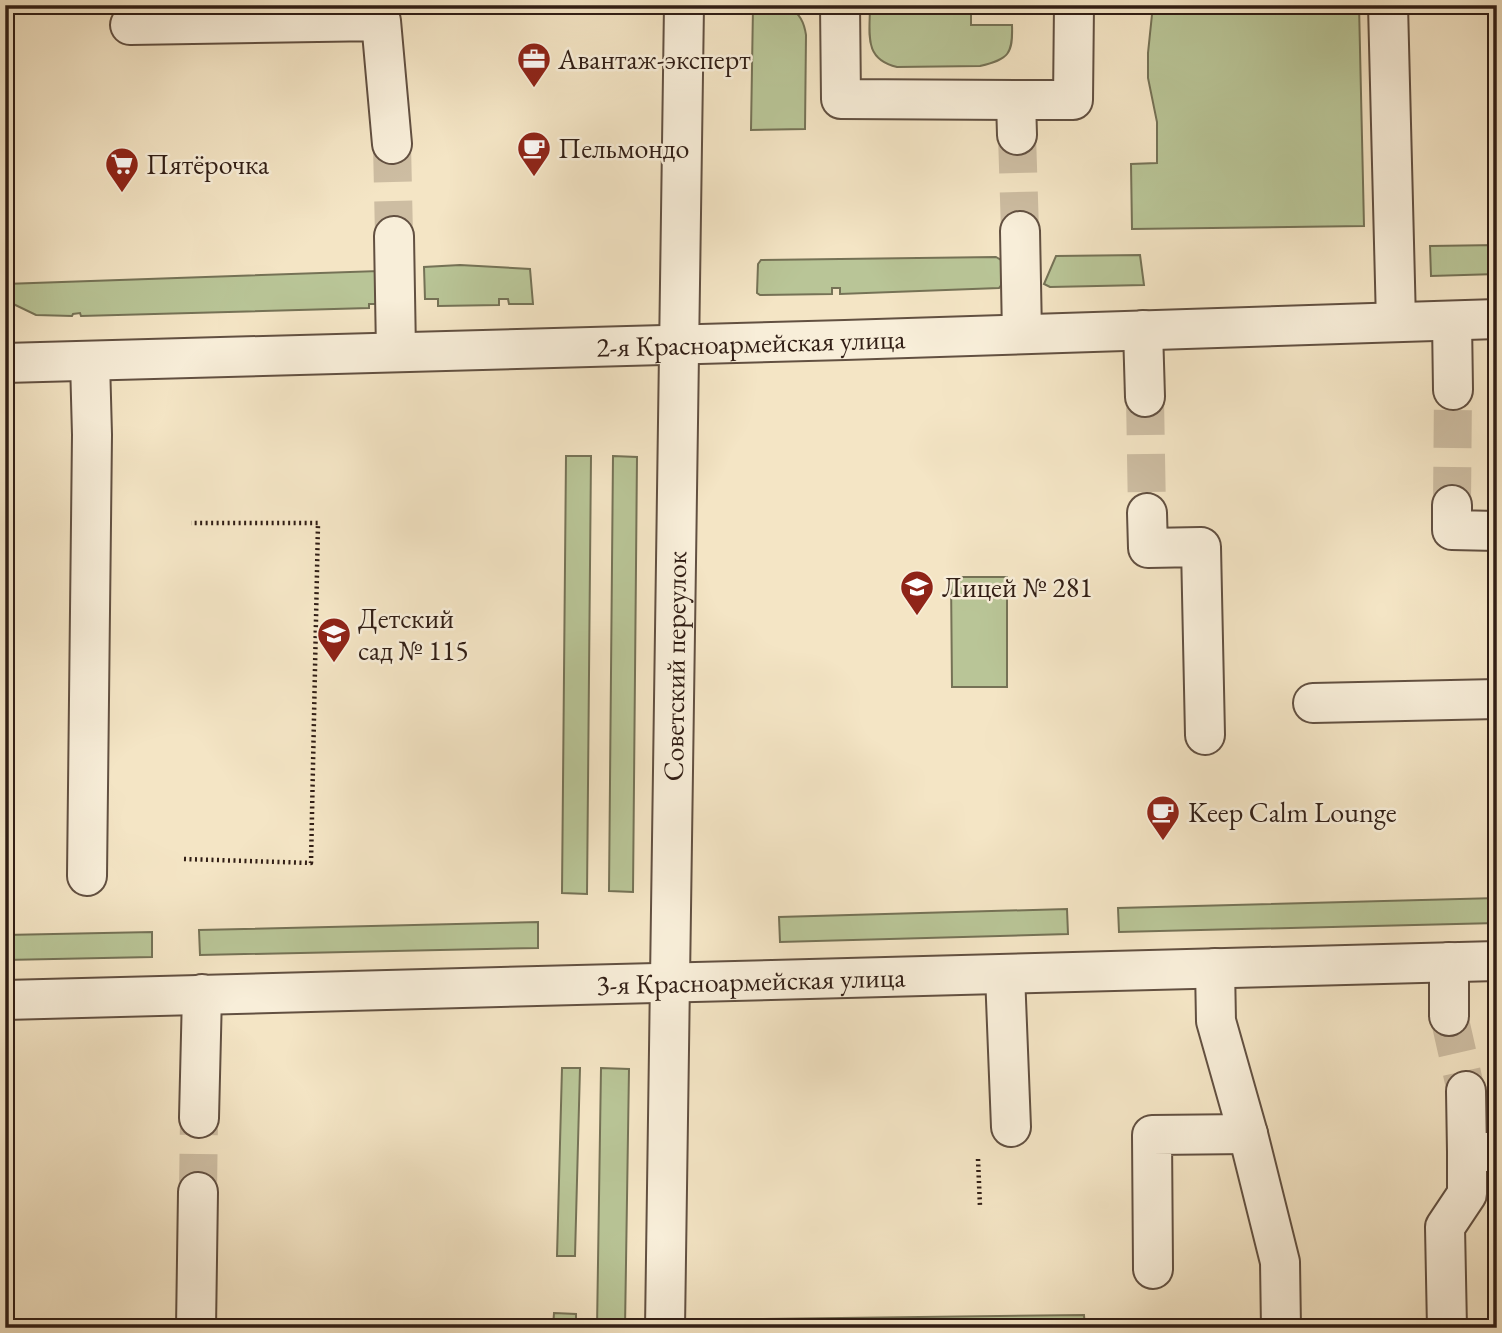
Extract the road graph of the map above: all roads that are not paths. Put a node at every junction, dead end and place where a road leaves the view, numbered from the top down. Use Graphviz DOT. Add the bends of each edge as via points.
graph roads {
  1 [pos="684,5"];
  2 [pos="840,5"];
  3 [pos="1074,5"];
  4 [pos="1388,5"];
  5 [pos="130,25"];
  6 [pos="392,144"];
  7 [pos="1020,231"];
  8 [pos="394,236"];
  9 [pos="1497,319"];
  10 [pos="1452,321"];
  11 [pos="1396,322"];
  12 [pos="1143,330"];
  13 [pos="1022,334"];
  14 [pos="680,344"];
  15 [pos="396,351"];
  16 [pos="90,361"];
  17 [pos="5,363"];
  18 [pos="1452,390"];
  19 [pos="1145,397"];
  20 [pos="1452,505"];
  21 [pos="1147,513"];
  22 [pos="1497,531"];
  23 [pos="1497,699"];
  24 [pos="1313,703"];
  25 [pos="1205,735"];
  26 [pos="86,876"];
  27 [pos="1497,961"];
  28 [pos="1449,962"];
  29 [pos="1215,968"];
  30 [pos="1005,974"];
  31 [pos="670,983"];
  32 [pos="202,995"];
  33 [pos="5,1000"];
  34 [pos="1449,1016"];
  35 [pos="1466,1091"];
  36 [pos="199,1118"];
  37 [pos="1011,1127"];
  38 [pos="1248,1134"];
  39 [pos="1482,1152"];
  40 [pos="198,1192"];
  41 [pos="1153,1269"];
  42 [pos="196,1328"];
  43 [pos="665,1328"];
  44 [pos="1281,1328"];
  45 [pos="1447,1328"];
  1 -- 14 [label="street, Советский переулок"];
  2 -- 3 [label="street" via="841,99 1016,117 1073,100"];
  4 -- 11 [label="street"];
  5 -- 6 [label="street" via="381,21"];
  7 -- 13 [label="street"];
  8 -- 15 [label="street"];
  9 -- 10 [label="street, 2-я Красноармейская улица"];
  10 -- 11 [label="street, 2-я Красноармейская улица"];
  10 -- 18 [label="street"];
  11 -- 12 [label="street, 2-я Красноармейская улица"];
  12 -- 13 [label="street, 2-я Красноармейская улица"];
  12 -- 19 [label="street"];
  13 -- 14 [label="street, 2-я Красноармейская улица"];
  14 -- 15 [label="street, 2-я Красноармейская улица"];
  14 -- 31 [label="street, Советский переулок"];
  15 -- 16 [label="street, 2-я Красноармейская улица"];
  16 -- 17 [label="street, 2-я Красноармейская улица"];
  16 -- 26 [label="street"];
  20 -- 22 [label="street" via="1452,530"];
  21 -- 25 [label="street" via="1148,548 1201,547"];
  23 -- 24 [label="street"];
  27 -- 28 [label="street, 3-я Красноармейская улица"];
  28 -- 29 [label="street, 3-я Красноармейская улица"];
  28 -- 34 [label="street"];
  29 -- 30 [label="street, 3-я Красноармейская улица"];
  29 -- 38 [label="street" via="1216,1021"];
  30 -- 31 [label="street, 3-я Красноармейская улица"];
  30 -- 37 [label="street"];
  31 -- 32 [label="street, 3-я Красноармейская улица"];
  31 -- 43 [label="street, Советский переулок"];
  32 -- 33 [label="street, 3-я Красноармейская улица"];
  32 -- 36 [label="street"];
  35 -- 39 [label="street"];
  38 -- 41 [label="street" via="1152,1135"];
  38 -- 44 [label="street" via="1280,1262"];
  39 -- 45 [label="street" via="1468,1194 1445,1227"];
  40 -- 42 [label="street"];
}
